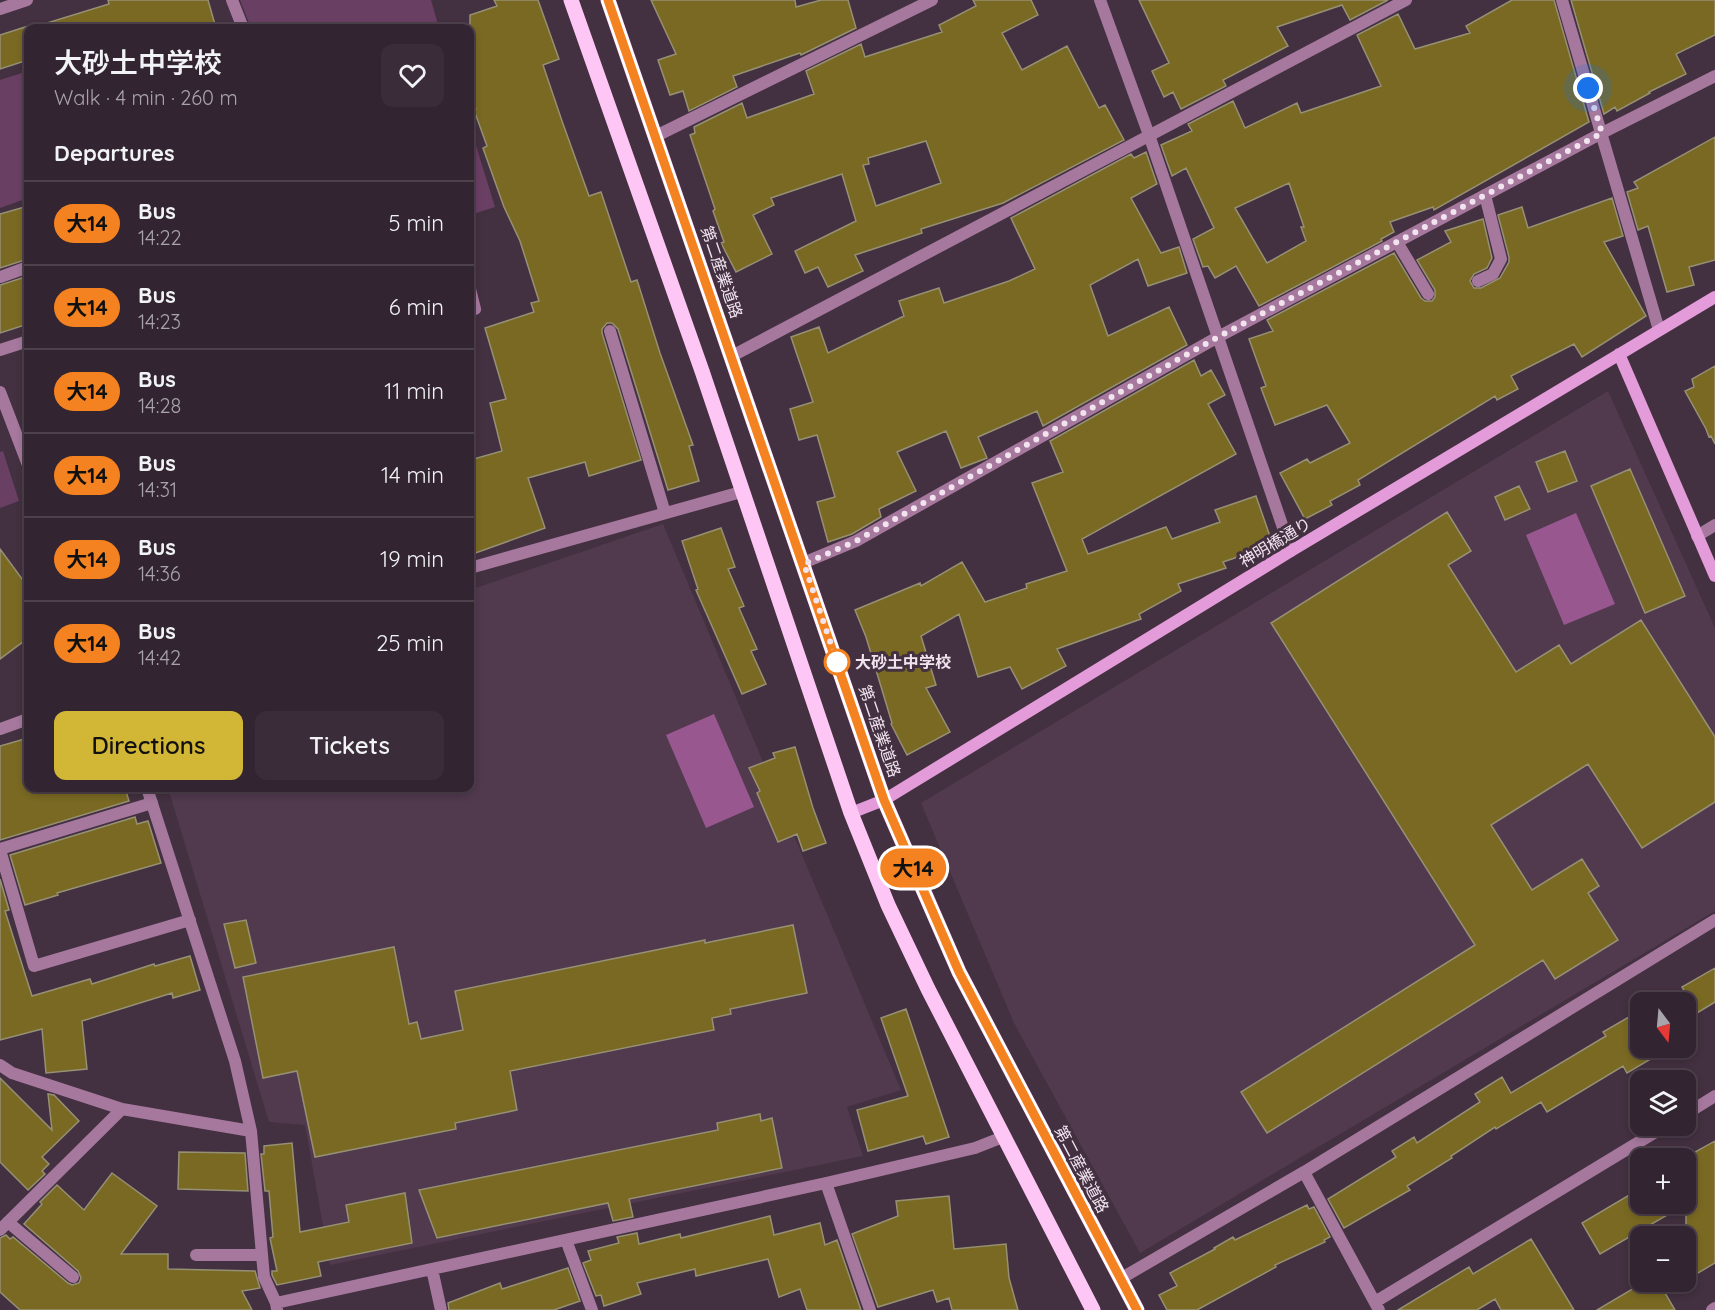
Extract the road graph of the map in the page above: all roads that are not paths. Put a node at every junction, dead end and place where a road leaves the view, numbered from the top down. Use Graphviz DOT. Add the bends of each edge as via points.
graph roads {
  1 [pos="27,0"];
  2 [pos="232,0"];
  3 [pos="571,0"];
  4 [pos="608,0"];
  5 [pos="932,0"];
  6 [pos="1100,0"];
  7 [pos="1406,0"];
  8 [pos="1562,0"];
  9 [pos="0,9"];
  10 [pos="241,24"];
  11 [pos="1715,76"];
  12 [pos="1602,133"];
  13 [pos="1149,135"];
  14 [pos="656,136"];
  15 [pos="1485,195"];
  16 [pos="1397,242"];
  17 [pos="24,268"];
  18 [pos="0,276"];
  19 [pos="1478,281"];
  20 [pos="1428,294"];
  21 [pos="1715,297"];
  22 [pos="1659,330"];
  23 [pos="610,331"];
  24 [pos="1218,337"];
  25 [pos="24,342"];
  26 [pos="0,350"];
  27 [pos="1619,354"];
  28 [pos="732,356"];
  29 [pos="0,392"];
  30 [pos="24,446"];
  31 [pos="741,492"];
  32 [pos="665,513"];
  33 [pos="1715,525"];
  34 [pos="1697,536"];
  35 [pos="1291,551"];
  36 [pos="804,564"];
  37 [pos="474,567"];
  38 [pos="1715,576"];
  39 [pos="24,720"];
  40 [pos="0,729"];
  41 [pos="148,792"];
  42 [pos="884,800"];
  43 [pos="152,802"];
  44 [pos="851,813"];
  45 [pos="0,849"];
  46 [pos="190,920"];
  47 [pos="1715,920"];
  48 [pos="0,1065"];
  49 [pos="1715,1096"];
  50 [pos="1696,1108"];
  51 [pos="122,1109"];
  52 [pos="251,1131"];
  53 [pos="1649,1136"];
  54 [pos="1003,1137"];
  55 [pos="1304,1173"];
  56 [pos="826,1183"];
  57 [pos="4,1226"];
  58 [pos="566,1240"];
  59 [pos="196,1255"];
  60 [pos="261,1256"];
  61 [pos="432,1269"];
  62 [pos="73,1277"];
  63 [pos="1120,1280"];
  64 [pos="276,1306"];
  65 [pos="1377,1306"];
  66 [pos="441,1310"];
  67 [pos="592,1310"];
  68 [pos="870,1310"];
  69 [pos="1093,1310"];
  70 [pos="1137,1310"];
  1 -- 9 [label="street"];
  2 -- 10 [label="street"];
  3 -- 31 [label="main road"];
  4 -- 14 [label="main road, 第二産業道路"];
  5 -- 14 [label="street"];
  6 -- 13 [label="street"];
  7 -- 13 [label="street"];
  8 -- 12 [label="street"];
  11 -- 12 [label="street"];
  12 -- 15 [label="street"];
  12 -- 22 [label="street"];
  13 -- 24 [label="street"];
  13 -- 28 [label="street"];
  14 -- 28 [label="main road, 第二産業道路"];
  15 -- 16 [label="street"];
  15 -- 19 [label="street" via="1501,259 1493,274"];
  16 -- 20 [label="street"];
  16 -- 24 [label="street"];
  17 -- 18 [label="street"];
  21 -- 22 [label="street, 神明橋通り"];
  22 -- 27 [label="street, 神明橋通り"];
  23 -- 32 [label="street"];
  24 -- 35 [label="street"];
  24 -- 36 [label="street" via="856,541"];
  25 -- 26 [label="street"];
  27 -- 34 [label="street"];
  27 -- 35 [label="street, 神明橋通り"];
  28 -- 36 [label="main road, 第二産業道路"];
  29 -- 30 [label="street"];
  31 -- 32 [label="street"];
  31 -- 44 [label="main road"];
  32 -- 37 [label="street"];
  33 -- 34 [label="street"];
  34 -- 38 [label="street"];
  35 -- 42 [label="street, 神明橋通り"];
  36 -- 42 [label="main road, 第二産業道路"];
  39 -- 40 [label="street"];
  41 -- 43 [label="street"];
  42 -- 44 [label="street, 神明橋通り"];
  42 -- 63 [label="main road, 第二産業道路" via="959,972"];
  43 -- 45 [label="street"];
  43 -- 46 [label="street"];
  44 -- 54 [label="main road" via="927,989"];
  45 -- 46 [label="street" via="34,966"];
  46 -- 52 [label="street" via="235,1061"];
  47 -- 55 [label="street"];
  48 -- 51 [label="street" via="12,1073"];
  49 -- 50 [label="street"];
  51 -- 52 [label="street"];
  51 -- 57 [label="street"];
  52 -- 60 [label="street"];
  53 -- 65 [label="street"];
  54 -- 56 [label="street" via="975,1148"];
  54 -- 69 [label="main road"];
  55 -- 63 [label="street"];
  55 -- 65 [label="street"];
  56 -- 58 [label="street"];
  56 -- 68 [label="street"];
  57 -- 62 [label="street"];
  58 -- 61 [label="street"];
  58 -- 67 [label="street"];
  59 -- 60 [label="street"];
  60 -- 64 [label="street" via="264,1278"];
  61 -- 64 [label="street"];
  61 -- 66 [label="street"];
  63 -- 70 [label="main road, 第二産業道路"];
}
